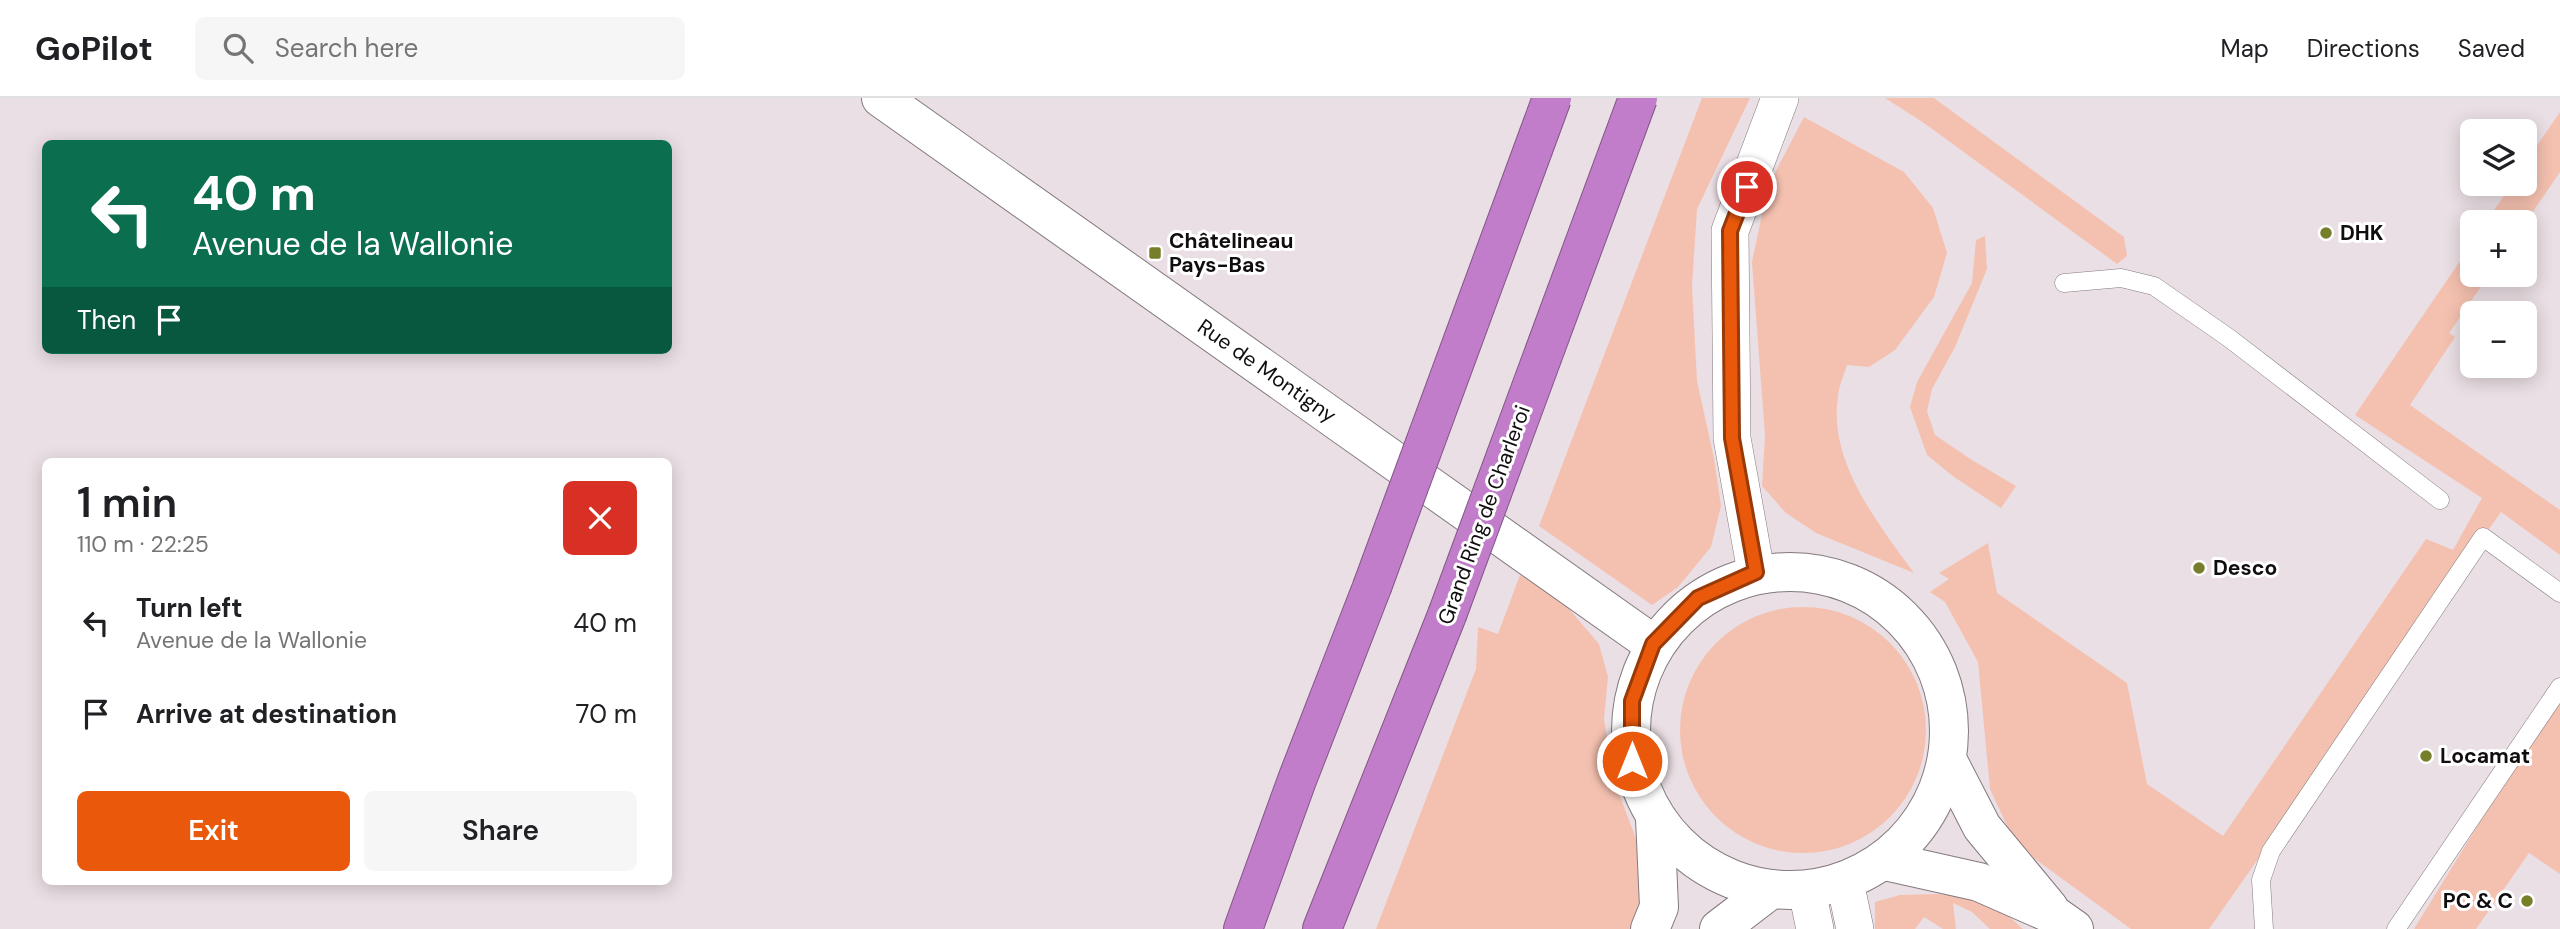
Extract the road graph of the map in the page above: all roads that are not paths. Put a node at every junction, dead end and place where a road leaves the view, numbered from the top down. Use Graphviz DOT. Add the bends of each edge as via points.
graph roads {
  1 [pos="881,98"];
  2 [pos="1552,98"];
  3 [pos="1638,98"];
  4 [pos="1780,98"];
  5 [pos="2064,284"];
  6 [pos="2440,500"];
  7 [pos="1756,572"];
  8 [pos="2560,593"];
  9 [pos="1653,644"];
  10 [pos="2560,687"];
  11 [pos="1948,763"];
  12 [pos="1655,818"];
  13 [pos="1885,861"];
  14 [pos="1845,882"];
  15 [pos="1770,890"];
  16 [pos="1807,891"];
  17 [pos="2064,922"];
  18 [pos="1243,929"];
  19 [pos="1322,929"];
  20 [pos="1650,929"];
  21 [pos="1719,929"];
  22 [pos="1815,929"];
  23 [pos="1855,929"];
  24 [pos="2264,929"];
  25 [pos="2396,929"];
  1 -- 9 [label="main road, Rue de Montigny"];
  2 -- 18 [label="highway, bridge"];
  3 -- 19 [label="highway, Grand Ring de Charleroi, bridge" via="1447,615"];
  4 -- 7 [label="street" via="1730,231 1732,438"];
  5 -- 6 [label="lane" via="2122,278 2154,286"];
  7 -- 9 [label="main road" via="1698,598"];
  7 -- 11 [label="main road" via="1836,575 1904,616 1945,684"];
  8 -- 24 [label="lane" via="2483,537 2271,850 2261,880"];
  9 -- 12 [label="main road" via="1632,701 1632,761"];
  10 -- 25 [label="lane"];
  11 -- 13 [label="main road" via="1926,818"];
  11 -- 17 [label="main road" via="1982,827"];
  12 -- 15 [label="main road" via="1704,867"];
  12 -- 20 [label="main road" via="1659,907"];
  13 -- 14 [label="main road"];
  13 -- 17 [label="main road" via="1979,882"];
  14 -- 16 [label="main road"];
  14 -- 23 [label="street"];
  15 -- 16 [label="main road"];
  15 -- 21 [label="main road"];
  16 -- 22 [label="street"];
}
